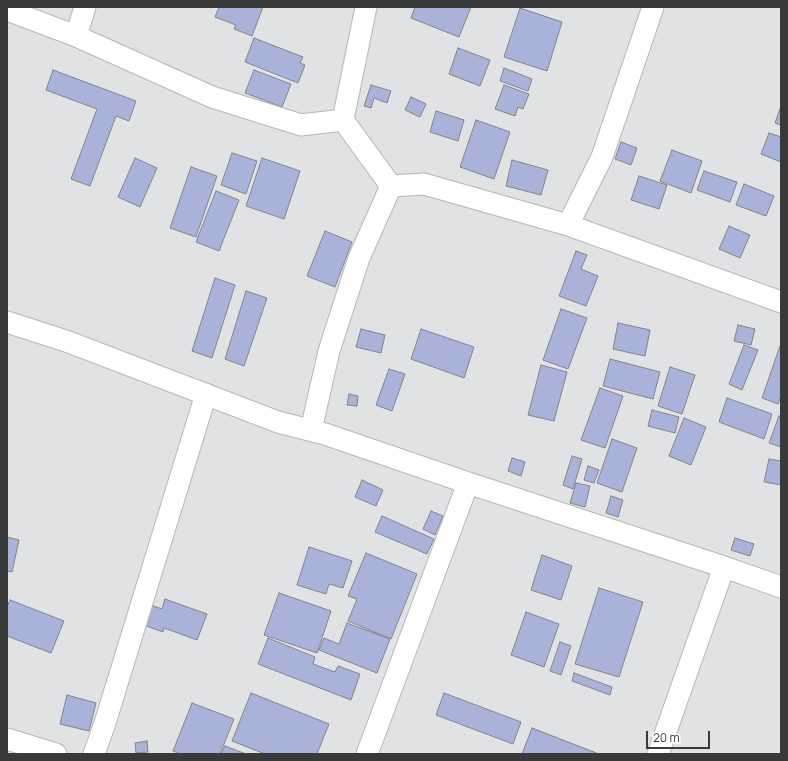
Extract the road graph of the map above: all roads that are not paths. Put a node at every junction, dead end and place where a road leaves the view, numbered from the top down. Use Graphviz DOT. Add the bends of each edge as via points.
graph roads {
  1 [pos="85,7"];
  2 [pos="366,7"];
  3 [pos="653,7"];
  4 [pos="7,10"];
  5 [pos="76,36"];
  6 [pos="343,120"];
  7 [pos="391,186"];
  8 [pos="568,225"];
  9 [pos="781,302"];
  10 [pos="7,322"];
  11 [pos="206,394"];
  12 [pos="311,430"];
  13 [pos="468,483"];
  14 [pos="724,567"];
  15 [pos="781,587"];
  16 [pos="7,739"];
  17 [pos="56,754"];
  18 [pos="94,754"];
  19 [pos="367,754"];
  20 [pos="658,754"];
  1 -- 5 [label="street"];
  2 -- 6 [label="street"];
  3 -- 8 [label="street" via="602,157"];
  4 -- 5 [label="street"];
  5 -- 6 [label="street" via="220,100 301,125"];
  6 -- 7 [label="street"];
  7 -- 8 [label="street" via="424,184"];
  7 -- 12 [label="street" via="359,258 329,351"];
  8 -- 9 [label="street"];
  10 -- 11 [label="street" via="66,341"];
  11 -- 12 [label="street" via="278,422"];
  11 -- 18 [label="street"];
  12 -- 13 [label="street"];
  13 -- 14 [label="street"];
  13 -- 19 [label="street"];
  14 -- 15 [label="street"];
  14 -- 20 [label="street"];
  16 -- 17 [label="street"];
}
